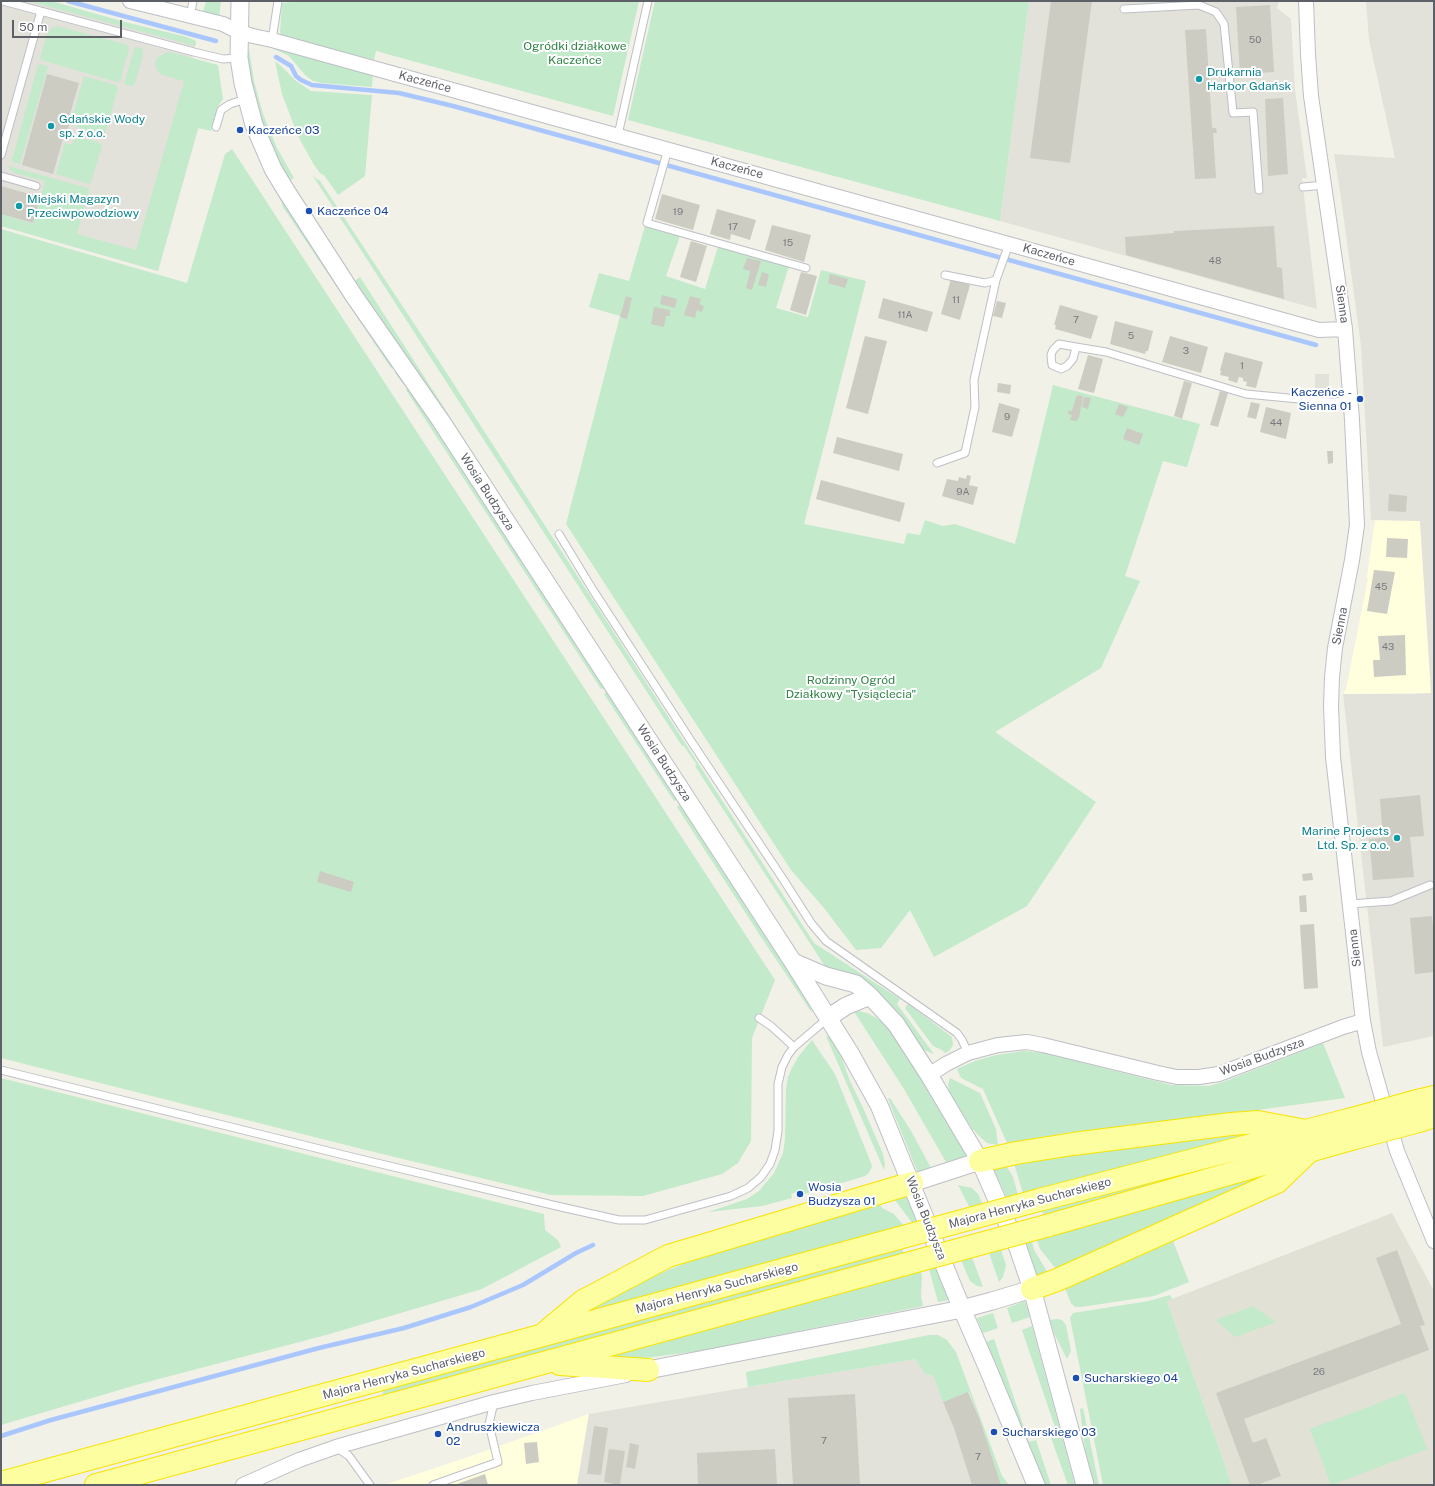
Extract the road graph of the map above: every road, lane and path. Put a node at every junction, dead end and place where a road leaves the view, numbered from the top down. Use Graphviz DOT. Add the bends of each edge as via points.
graph roads {
  1 [pos="3,1"];
  2 [pos="130,1"];
  3 [pos="193,1"];
  4 [pos="240,1"];
  5 [pos="278,1"];
  6 [pos="648,1"];
  7 [pos="1306,1"];
  8 [pos="1124,9"];
  9 [pos="42,11"];
  10 [pos="190,17"];
  11 [pos="239,32"];
  12 [pos="272,40"];
  13 [pos="239,58"];
  14 [pos="246,99"];
  15 [pos="216,127"];
  16 [pos="618,135"];
  17 [pos="667,153"];
  18 [pos="1,155"];
  19 [pos="1,176"];
  20 [pos="1325,185"];
  21 [pos="36,186"];
  22 [pos="1303,187"];
  23 [pos="1259,190"];
  24 [pos="1008,247"];
  25 [pos="806,268"];
  26 [pos="945,275"];
  27 [pos="996,280"];
  28 [pos="1345,329"];
  29 [pos="1076,347"];
  30 [pos="1350,401"];
  31 [pos="937,463"];
  32 [pos="560,534"];
  33 [pos="1430,885"];
  34 [pos="1350,904"];
  35 [pos="793,962"];
  36 [pos="870,996"];
  37 [pos="759,1018"];
  38 [pos="828,1018"];
  39 [pos="1363,1021"];
  40 [pos="794,1047"];
  41 [pos="968,1053"];
  42 [pos="1,1070"];
  43 [pos="929,1075"];
  44 [pos="1434,1097"];
  45 [pos="1422,1113"];
  46 [pos="1309,1140"];
  47 [pos="980,1161"];
  48 [pos="912,1183"];
  49 [pos="1434,1241"];
  50 [pos="1032,1289"];
  51 [pos="962,1309"];
  52 [pos="540,1337"];
  53 [pos="545,1362"];
  54 [pos="648,1370"];
  55 [pos="494,1402"];
  56 [pos="336,1447"];
  57 [pos="1,1483"];
  58 [pos="96,1485"];
  59 [pos="243,1485"];
  60 [pos="370,1485"];
  61 [pos="433,1485"];
  62 [pos="1036,1485"];
  63 [pos="1085,1485"];
  1 -- 9 [label="lane"];
  2 -- 10 [label="street, Kaczeńce"];
  3 -- 10 [label="lane"];
  4 -- 11 [label="street, Wosia Budzysza"];
  5 -- 12 [label="lane"];
  6 -- 16 [label="lane"];
  7 -- 20 [label="street, Sienna" via="1312,96"];
  8 -- 23 [label="lane" via="1198,5 1216,12 1224,24 1233,113 1253,112"];
  9 -- 13 [label="lane" via="223,59"];
  9 -- 18 [label="lane"];
  10 -- 11 [label="street, Kaczeńce" via="223,24"];
  11 -- 12 [label="street, Kaczeńce"];
  11 -- 13 [label="street, Wosia Budzysza"];
  12 -- 16 [label="street, Kaczeńce"];
  13 -- 14 [label="street, Wosia Budzysza"];
  14 -- 15 [label="lane" via="221,110"];
  14 -- 35 [label="street, Wosia Budzysza" via="264,150 285,189 354,296 441,420"];
  16 -- 17 [label="street, Kaczeńce"];
  17 -- 24 [label="street, Kaczeńce"];
  17 -- 25 [label="lane" via="647,223"];
  19 -- 21 [label="lane"];
  20 -- 22 [label="lane"];
  20 -- 28 [label="street, Sienna"];
  24 -- 27 [label="lane"];
  24 -- 28 [label="street, Kaczeńce" via="1319,330"];
  26 -- 27 [label="lane" via="985,283"];
  27 -- 31 [label="lane" via="974,380 975,407 965,453"];
  28 -- 30 [label="street, Sienna"];
  29 -- 30 [label="lane" via="1106,352 1246,394 1316,401"];
  30 -- 34 [label="street, Sienna" via="1357,525 1335,648 1331,706 1333,758"];
  32 -- 41 [label="lane" via="593,590 811,923 826,941 957,1033"];
  33 -- 34 [label="lane" via="1391,901"];
  34 -- 39 [label="street, Sienna"];
  35 -- 36 [label="street" via="826,976 856,984"];
  35 -- 38 [label="street, Wosia Budzysza"];
  36 -- 38 [label="street" via="846,1006"];
  36 -- 43 [label="street" via="896,1024"];
  37 -- 40 [label="lane"];
  38 -- 40 [label="lane"];
  38 -- 48 [label="street, Wosia Budzysza" via="879,1105"];
  39 -- 41 [label="street, Wosia Budzysza" via="1219,1074 1199,1077 1177,1077 1026,1042 998,1045"];
  39 -- 49 [label="street, Sienna" via="1369,1052 1397,1151"];
  40 -- 42 [label="lane" via="782,1067 778,1084 778,1131 775,1150 770,1164 761,1177 748,1188 731,1196 645,1220 619,1220 561,1207"];
  41 -- 43 [label="street, Wosia Budzysza"];
  43 -- 47 [label="street"];
  44 -- 45 [label="highway, Majora Henryka Sucharskiego"];
  45 -- 46 [label="highway, Majora Henryka Sucharskiego, bridge"];
  46 -- 47 [label="highway" via="1258,1122 1073,1144"];
  46 -- 50 [label="highway" via="1277,1182"];
  46 -- 52 [label="highway, Majora Henryka Sucharskiego, bridge" via="1039,1200"];
  46 -- 53 [label="highway, Majora Henryka Sucharskiego, bridge" via="1046,1226"];
  47 -- 48 [label="street"];
  47 -- 50 [label="street" via="1018,1248"];
  48 -- 51 [label="street, Wosia Budzysza"];
  48 -- 52 [label="highway" via="668,1256 584,1301"];
  50 -- 51 [label="street"];
  50 -- 63 [label="street"];
  51 -- 54 [label="street"];
  51 -- 62 [label="street, Wosia Budzysza"];
  52 -- 57 [label="highway, Majora Henryka Sucharskiego"];
  53 -- 54 [label="highway"];
  53 -- 58 [label="highway, Majora Henryka Sucharskiego"];
  54 -- 55 [label="street"];
  55 -- 56 [label="street"];
  55 -- 61 [label="lane" via="489,1424 498,1462"];
  56 -- 59 [label="street"];
  56 -- 60 [label="lane" via="350,1456"];
}
